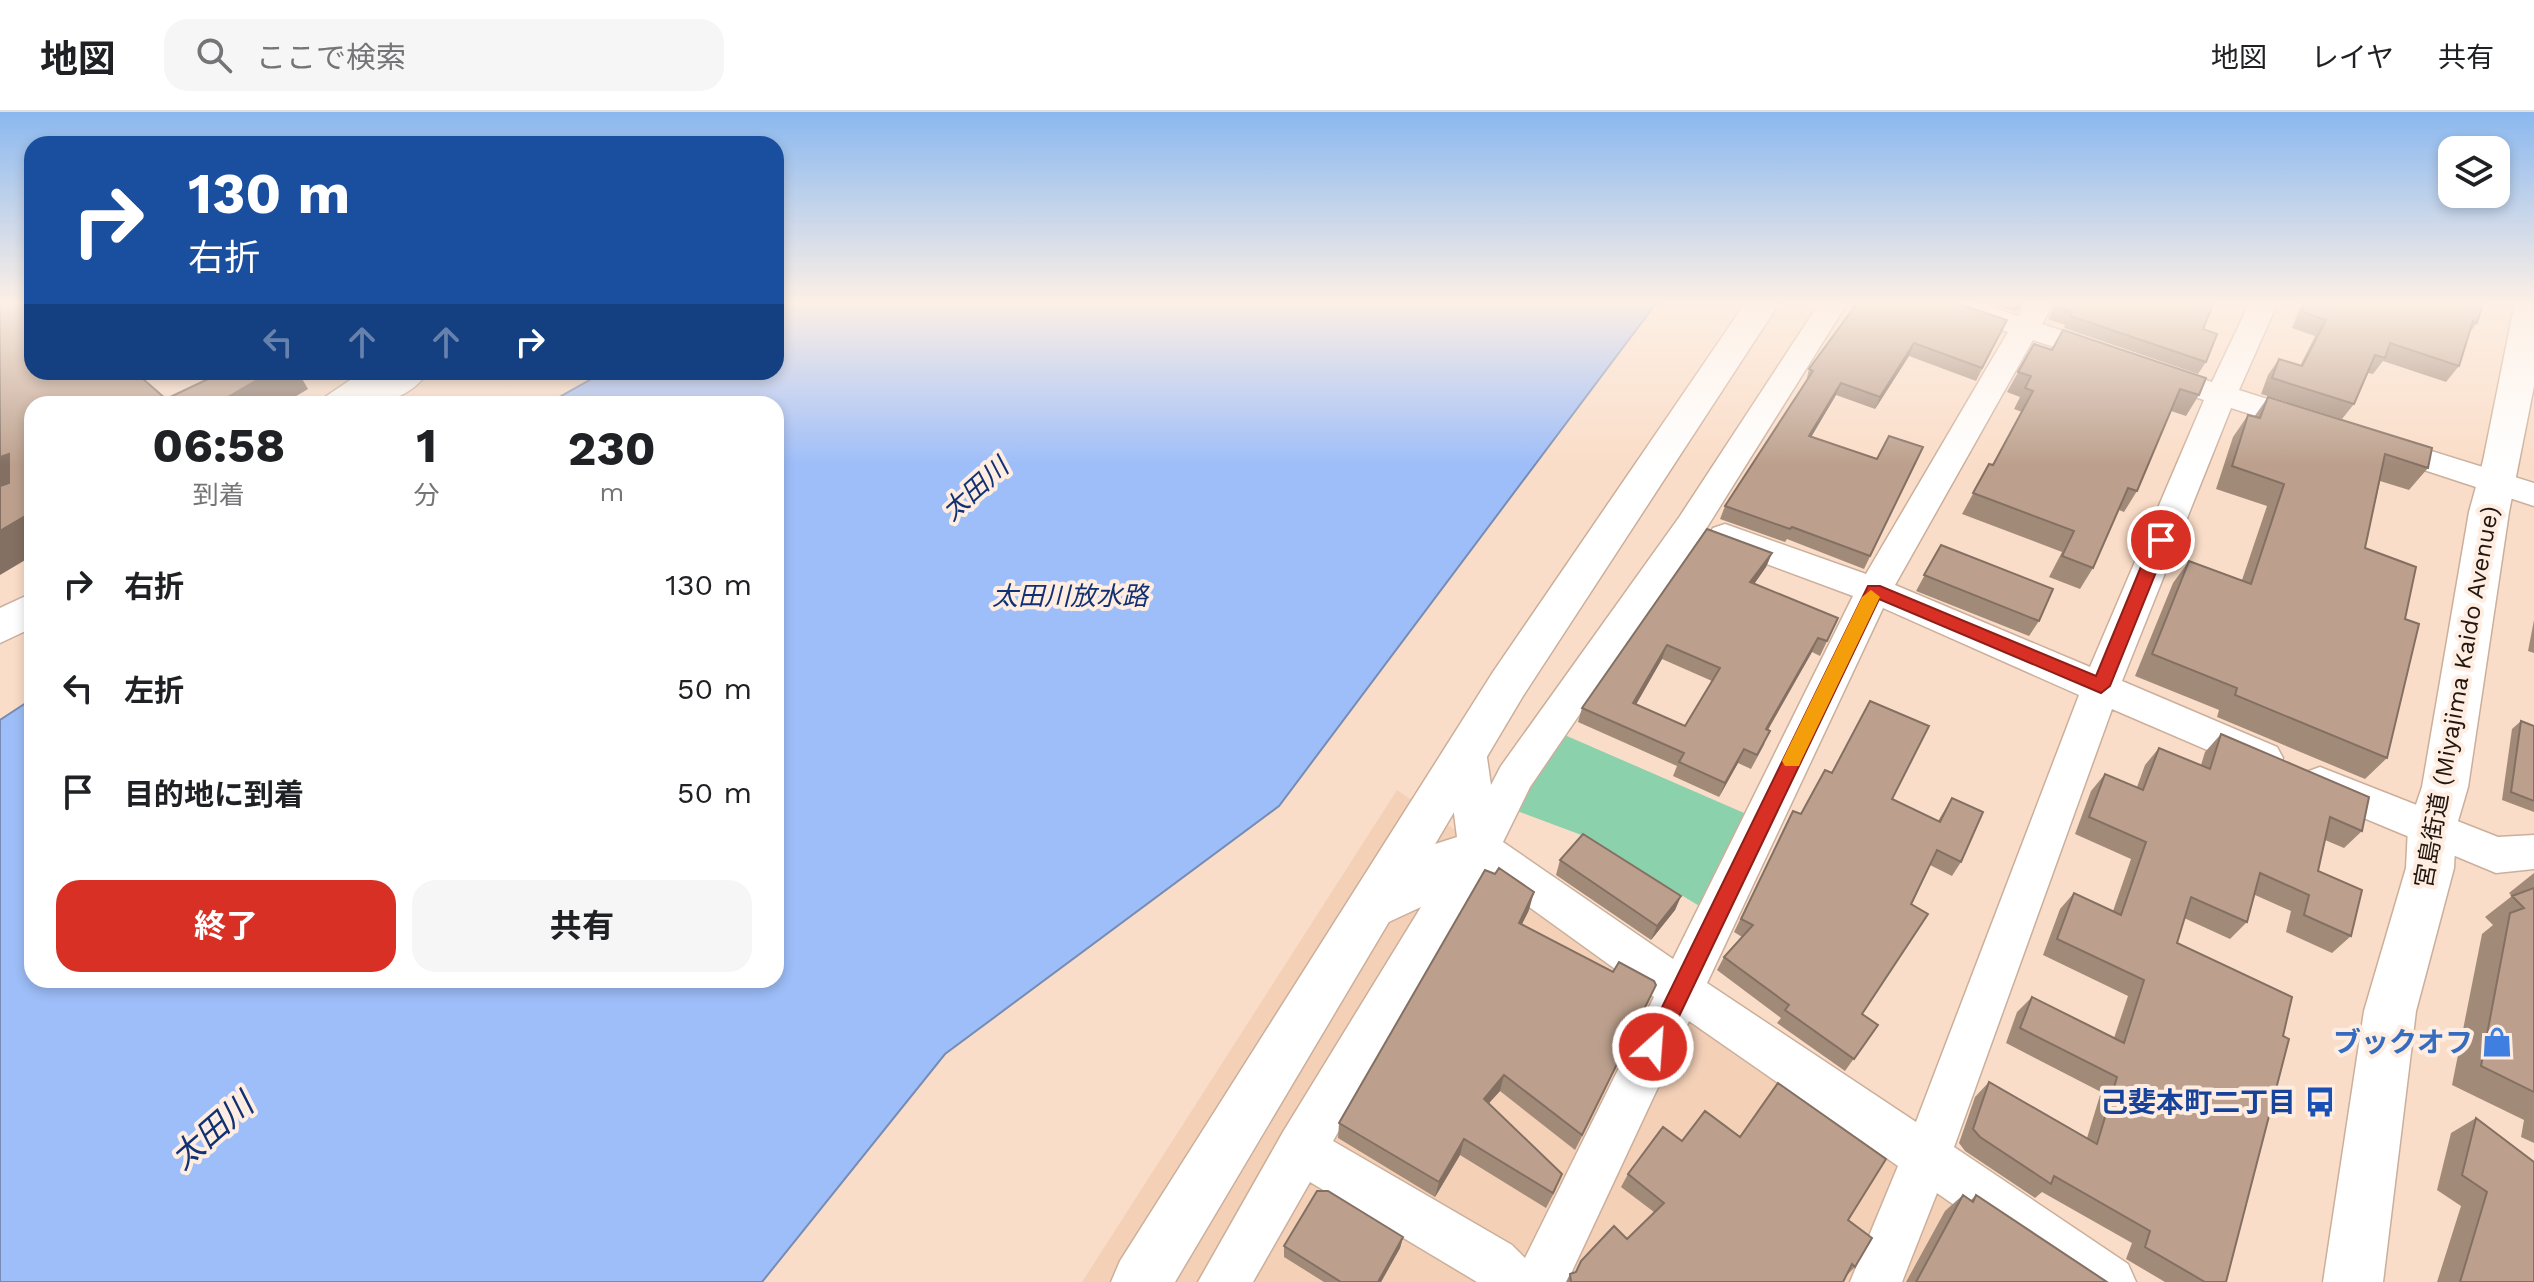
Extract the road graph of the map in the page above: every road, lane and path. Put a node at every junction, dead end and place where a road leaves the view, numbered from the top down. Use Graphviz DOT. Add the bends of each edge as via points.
graph roads {
  1 [pos="1727,357"];
  2 [pos="1799,357"];
  3 [pos="2007,357"];
  4 [pos="2120,357"];
  5 [pos="2239,357"];
  6 [pos="2522,357"];
  7 [pos="370,380"];
  8 [pos="397,380"];
  9 [pos="2221,395"];
  10 [pos="348,396"];
  11 [pos="372,396"];
  12 [pos="2515,489"];
  13 [pos="1692,524"];
  14 [pos="1874,590"];
  15 [pos="24,613"];
  16 [pos="0,628"];
  17 [pos="2101,686"];
  18 [pos="1466,751"];
  19 [pos="2432,828"];
  20 [pos="1479,848"];
  21 [pos="2534,852"];
  22 [pos="1365,914"];
  23 [pos="1681,990"];
  24 [pos="1300,1149"];
  25 [pos="1928,1157"];
  26 [pos="1141,1282"];
  27 [pos="1224,1282"];
  28 [pos="1512,1282"];
  29 [pos="1540,1282"];
  30 [pos="1876,1282"];
  31 [pos="2110,1282"];
  32 [pos="2353,1282"];
  1 -- 18 [label="street"];
  2 -- 13 [label="street"];
  3 -- 14 [label="street"];
  4 -- 9 [label="street"];
  5 -- 9 [label="street"];
  6 -- 12 [label="street, 宮島街道 (Miyajima Kaido Avenue)" via="2502,461"];
  7 -- 10 [label="street"];
  8 -- 11 [label="street"];
  9 -- 12 [label="street"];
  9 -- 17 [label="street"];
  12 -- 19 [label="street, 宮島街道 (Miyajima Kaido Avenue)"];
  13 -- 14 [label="street"];
  13 -- 20 [label="street" via="1515,777"];
  14 -- 17 [label="street"];
  14 -- 23 [label="street"];
  15 -- 16 [label="street"];
  17 -- 19 [label="street"];
  17 -- 25 [label="street"];
  18 -- 20 [label="street"];
  18 -- 22 [label="street"];
  19 -- 21 [label="street" via="2496,855"];
  19 -- 32 [label="street, 宮島街道 (Miyajima Kaido Avenue)" via="2430,868 2390,1011"];
  20 -- 22 [label="street" via="1444,858 1407,894"];
  20 -- 23 [label="street"];
  20 -- 24 [label="street"];
  22 -- 26 [label="street"];
  23 -- 25 [label="street"];
  23 -- 29 [label="street"];
  24 -- 27 [label="street"];
  24 -- 28 [label="street" via="1494,1263"];
  25 -- 30 [label="street"];
  25 -- 31 [label="street"];
}
